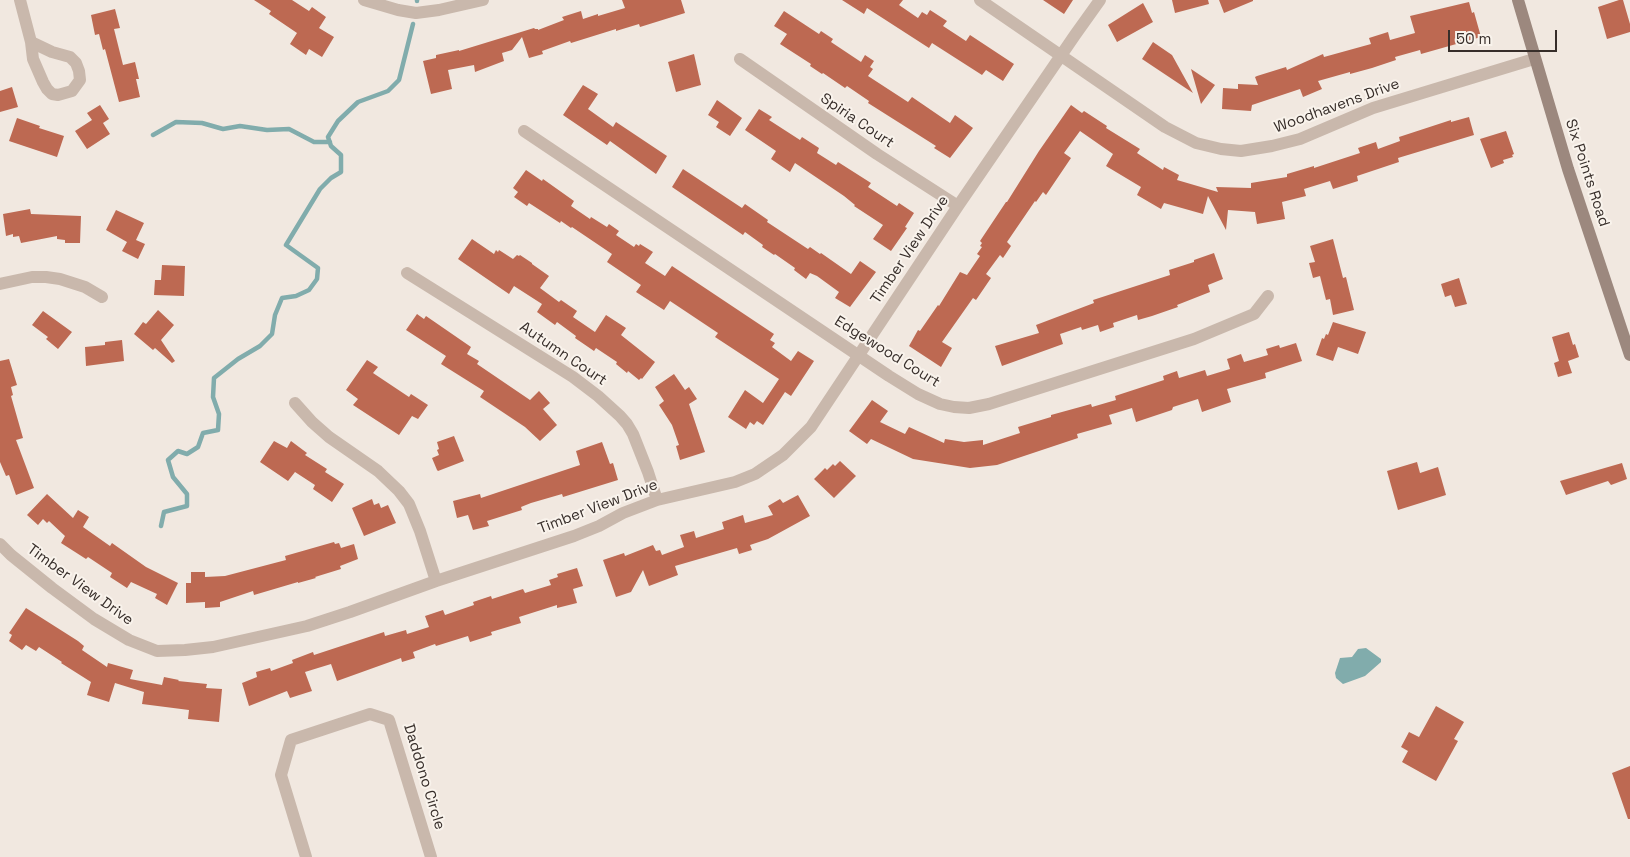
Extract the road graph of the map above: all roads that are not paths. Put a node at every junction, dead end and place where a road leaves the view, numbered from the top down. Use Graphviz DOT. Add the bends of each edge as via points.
graph roads {
  1 [pos="20,0"];
  2 [pos="364,0"];
  3 [pos="483,0"];
  4 [pos="980,0"];
  5 [pos="1100,0"];
  6 [pos="1518,0"];
  7 [pos="31,42"];
  8 [pos="1061,55"];
  9 [pos="740,59"];
  10 [pos="1534,59"];
  11 [pos="524,131"];
  12 [pos="958,206"];
  13 [pos="408,273"];
  14 [pos="0,284"];
  15 [pos="1268,296"];
  16 [pos="102,297"];
  17 [pos="1630,355"];
  18 [pos="859,356"];
  19 [pos="295,403"];
  20 [pos="657,500"];
  21 [pos="0,544"];
  22 [pos="436,581"];
  23 [pos="306,857"];
  24 [pos="431,857"];
  1 -- 7 [label="street"];
  2 -- 3 [label="street" via="416,13"];
  4 -- 8 [label="street, Woodhavens Drive"];
  5 -- 8 [label="street, Timber View Drive"];
  6 -- 10 [label="street, Six Points Road"];
  7 -- 7 [label="street" via="33,59 47,89 58,95 72,91 80,80 76,63 70,57"];
  8 -- 10 [label="street, Woodhavens Drive" via="1165,127 1196,143 1241,151 1300,139 1373,108"];
  8 -- 12 [label="street, Timber View Drive"];
  9 -- 12 [label="street, Spiria Court"];
  10 -- 17 [label="street, Six Points Road"];
  11 -- 18 [label="street, Edgewood Court"];
  12 -- 18 [label="street, Timber View Drive"];
  13 -- 20 [label="street, Autumn Court" via="573,377 620,416 633,434"];
  14 -- 16 [label="street" via="46,277 84,287"];
  15 -- 18 [label="street, Edgewood Court" via="1254,314 1194,339 969,408 954,408 918,394"];
  18 -- 20 [label="street, Timber View Drive" via="811,427 789,451 768,466 735,482"];
  19 -- 22 [label="street" via="329,437 378,471 399,491 409,504"];
  20 -- 22 [label="street, Timber View Drive" via="574,536"];
  21 -- 22 [label="street, Timber View Drive" via="94,619 129,640 156,651 213,647 307,626"];
  23 -- 24 [label="street, Daddono Circle" via="281,775 291,740 370,714 389,720"];
}
